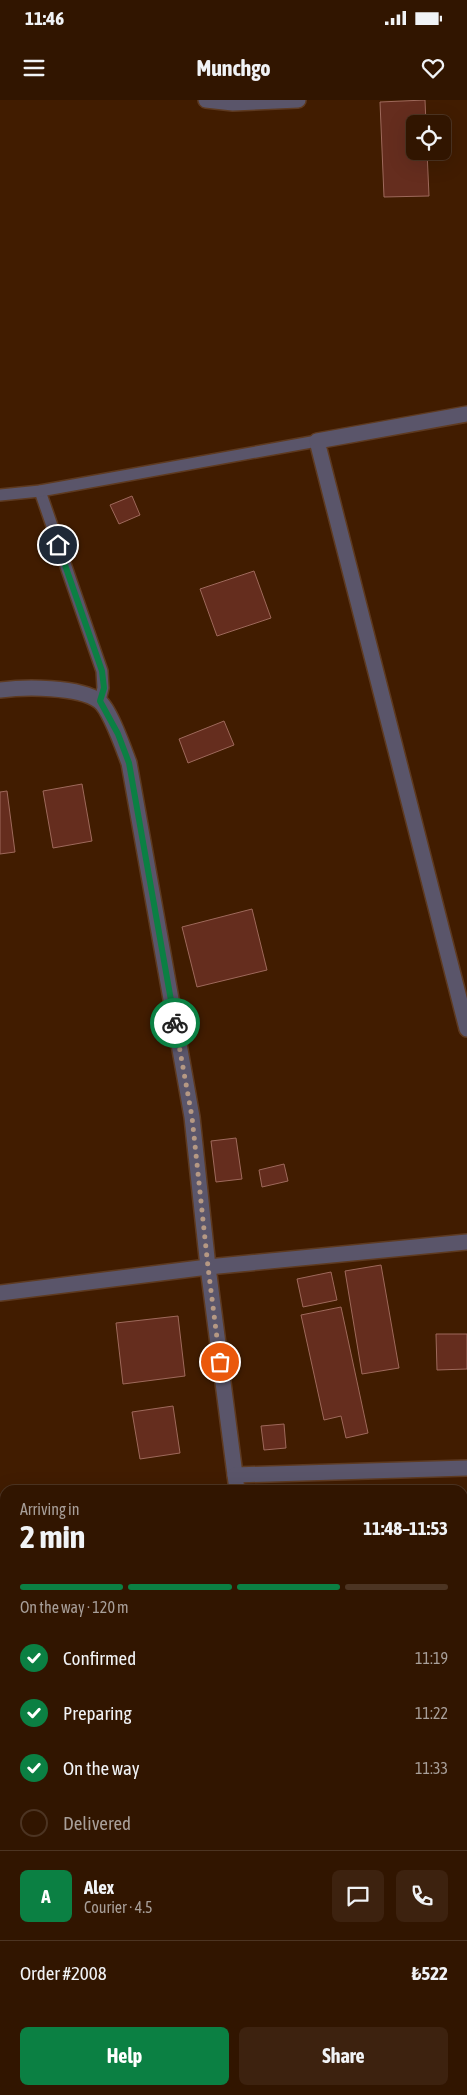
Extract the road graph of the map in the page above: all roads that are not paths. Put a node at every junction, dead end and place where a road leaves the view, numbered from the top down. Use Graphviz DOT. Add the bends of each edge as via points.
graph roads {
  1 [pos="206,100"];
  2 [pos="298,100"];
  3 [pos="467,414"];
  4 [pos="318,440"];
  5 [pos="40,491"];
  6 [pos="0,495"];
  7 [pos="0,690"];
  8 [pos="100,701"];
  9 [pos="467,1029"];
  10 [pos="467,1242"];
  11 [pos="208,1267"];
  12 [pos="0,1293"];
  13 [pos="467,1468"];
  14 [pos="236,1483"];
  1 -- 2 [label="street" via="233,103"];
  3 -- 4 [label="street"];
  4 -- 5 [label="lane"];
  4 -- 9 [label="street"];
  5 -- 6 [label="lane"];
  5 -- 8 [label="lane" via="102,671 104,688"];
  7 -- 8 [label="street" via="21,688 78,692"];
  8 -- 11 [label="street" via="129,763 192,1117"];
  10 -- 11 [label="street"];
  11 -- 12 [label="street"];
  11 -- 14 [label="street"];
  13 -- 14 [label="street"];
}
